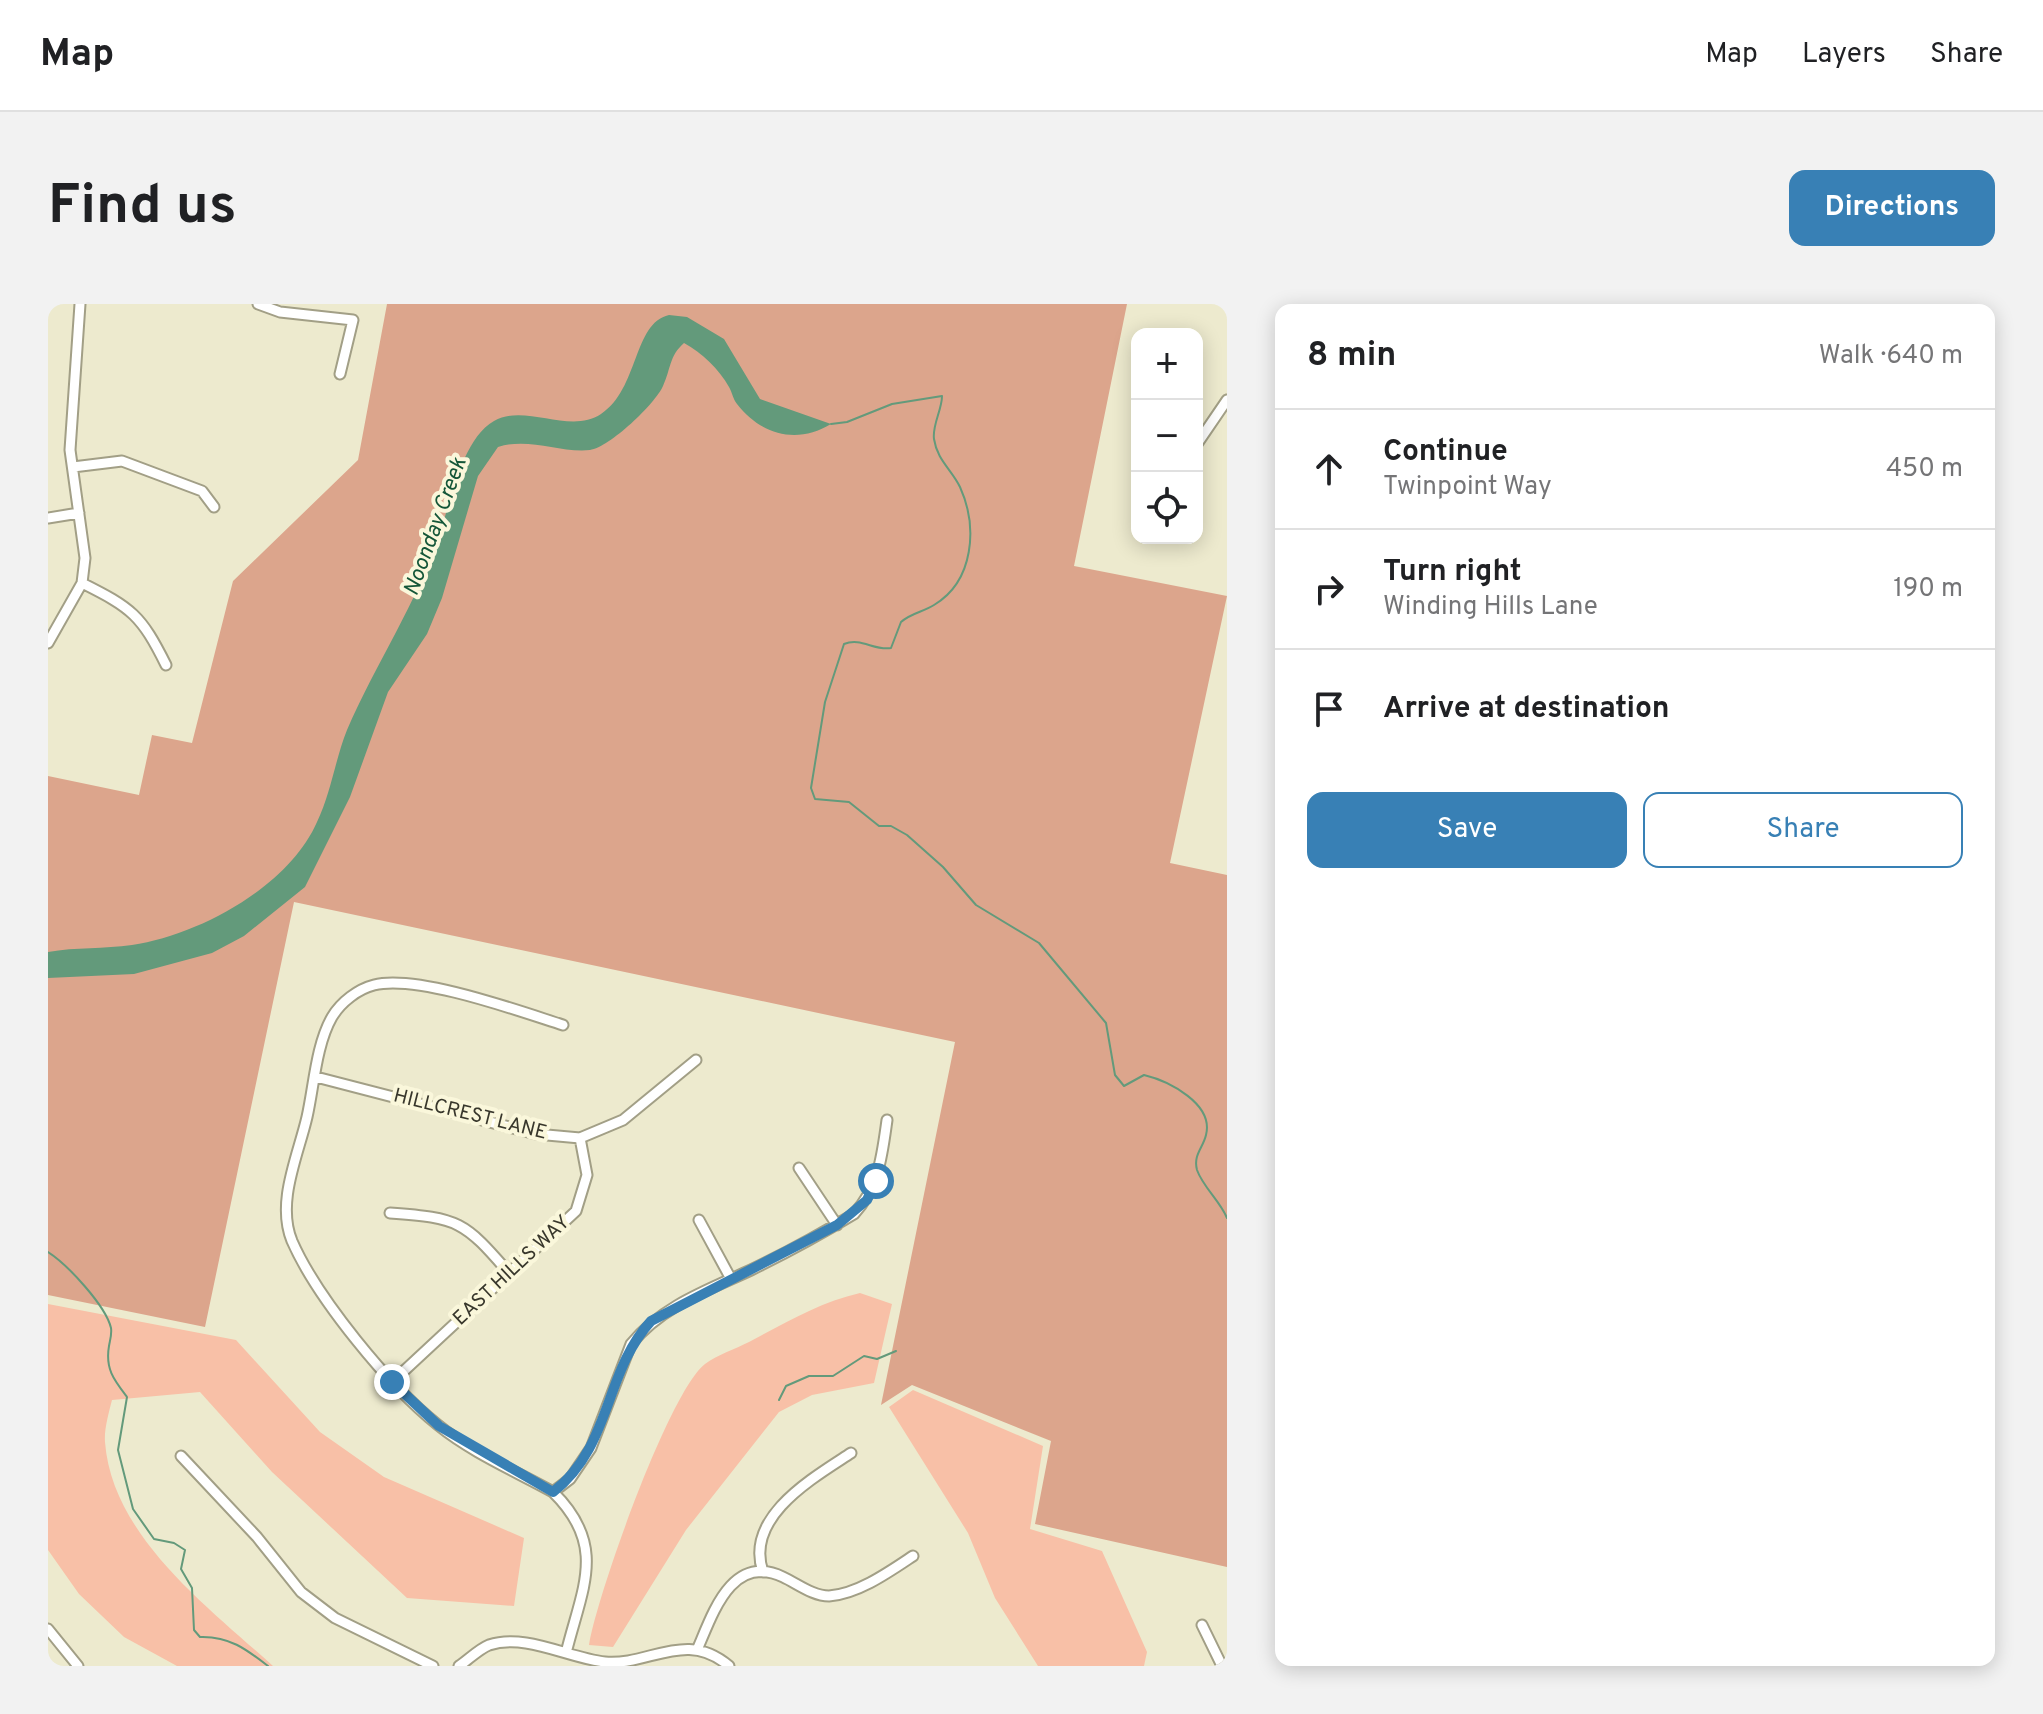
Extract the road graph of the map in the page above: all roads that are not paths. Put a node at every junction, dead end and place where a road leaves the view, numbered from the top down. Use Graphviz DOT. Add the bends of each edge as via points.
graph roads {
  1 [pos="80,304"];
  2 [pos="259,304"];
  3 [pos="340,374"];
  4 [pos="1227,400"];
  5 [pos="1203,435"];
  6 [pos="73,467"];
  7 [pos="214,507"];
  8 [pos="79,513"];
  9 [pos="48,518"];
  10 [pos="82,583"];
  11 [pos="48,643"];
  12 [pos="166,665"];
  13 [pos="563,1025"];
  14 [pos="696,1060"];
  15 [pos="316,1077"];
  16 [pos="887,1120"];
  17 [pos="580,1138"];
  18 [pos="799,1168"];
  19 [pos="390,1213"];
  20 [pos="699,1220"];
  21 [pos="837,1225"];
  22 [pos="509,1273"];
  23 [pos="731,1279"];
  24 [pos="392,1382"];
  25 [pos="851,1453"];
  26 [pos="181,1456"];
  27 [pos="553,1492"];
  28 [pos="913,1556"];
  29 [pos="763,1572"];
  30 [pos="1202,1625"];
  31 [pos="48,1629"];
  32 [pos="697,1650"];
  33 [pos="566,1653"];
  34 [pos="628,1663"];
  35 [pos="78,1666"];
  36 [pos="433,1666"];
  37 [pos="459,1666"];
  38 [pos="729,1666"];
  39 [pos="1222,1666"];
  1 -- 6 [label="street"];
  2 -- 3 [label="street" via="280,312 353,320"];
  4 -- 5 [label="street"];
  6 -- 7 [label="street" via="122,461 202,491"];
  6 -- 8 [label="street"];
  8 -- 9 [label="street"];
  8 -- 10 [label="street" via="85,558"];
  10 -- 11 [label="street"];
  10 -- 12 [label="street" via="126,605 147,626"];
  13 -- 15 [label="street" via="436,989 377,984 334,1014"];
  14 -- 17 [label="street, HILLCREST LANE" via="623,1120"];
  15 -- 17 [label="street, HILLCREST LANE" via="536,1134"];
  15 -- 24 [label="street" via="287,1194 287,1223 300,1254 358,1342"];
  16 -- 21 [label="street" via="872,1191"];
  17 -- 22 [label="street, EAST HILLS WAY" via="587,1175 576,1211"];
  18 -- 21 [label="street"];
  19 -- 22 [label="street" via="453,1220 471,1231"];
  20 -- 23 [label="street"];
  21 -- 23 [label="street"];
  22 -- 24 [label="street, EAST HILLS WAY"];
  23 -- 27 [label="street" via="671,1309 641,1332 631,1344 583,1464"];
  24 -- 27 [label="street" via="439,1426"];
  25 -- 29 [label="street" via="788,1499 760,1542"];
  26 -- 36 [label="street" via="301,1592 335,1618"];
  27 -- 33 [label="street" via="578,1524 588,1552"];
  28 -- 29 [label="street" via="848,1593 826,1596"];
  29 -- 32 [label="street" via="725,1589"];
  30 -- 39 [label="street"];
  31 -- 35 [label="street"];
  32 -- 34 [label="street" via="669,1649"];
  32 -- 38 [label="street"];
  33 -- 34 [label="street"];
  33 -- 37 [label="street" via="518,1643 489,1645"];
}
